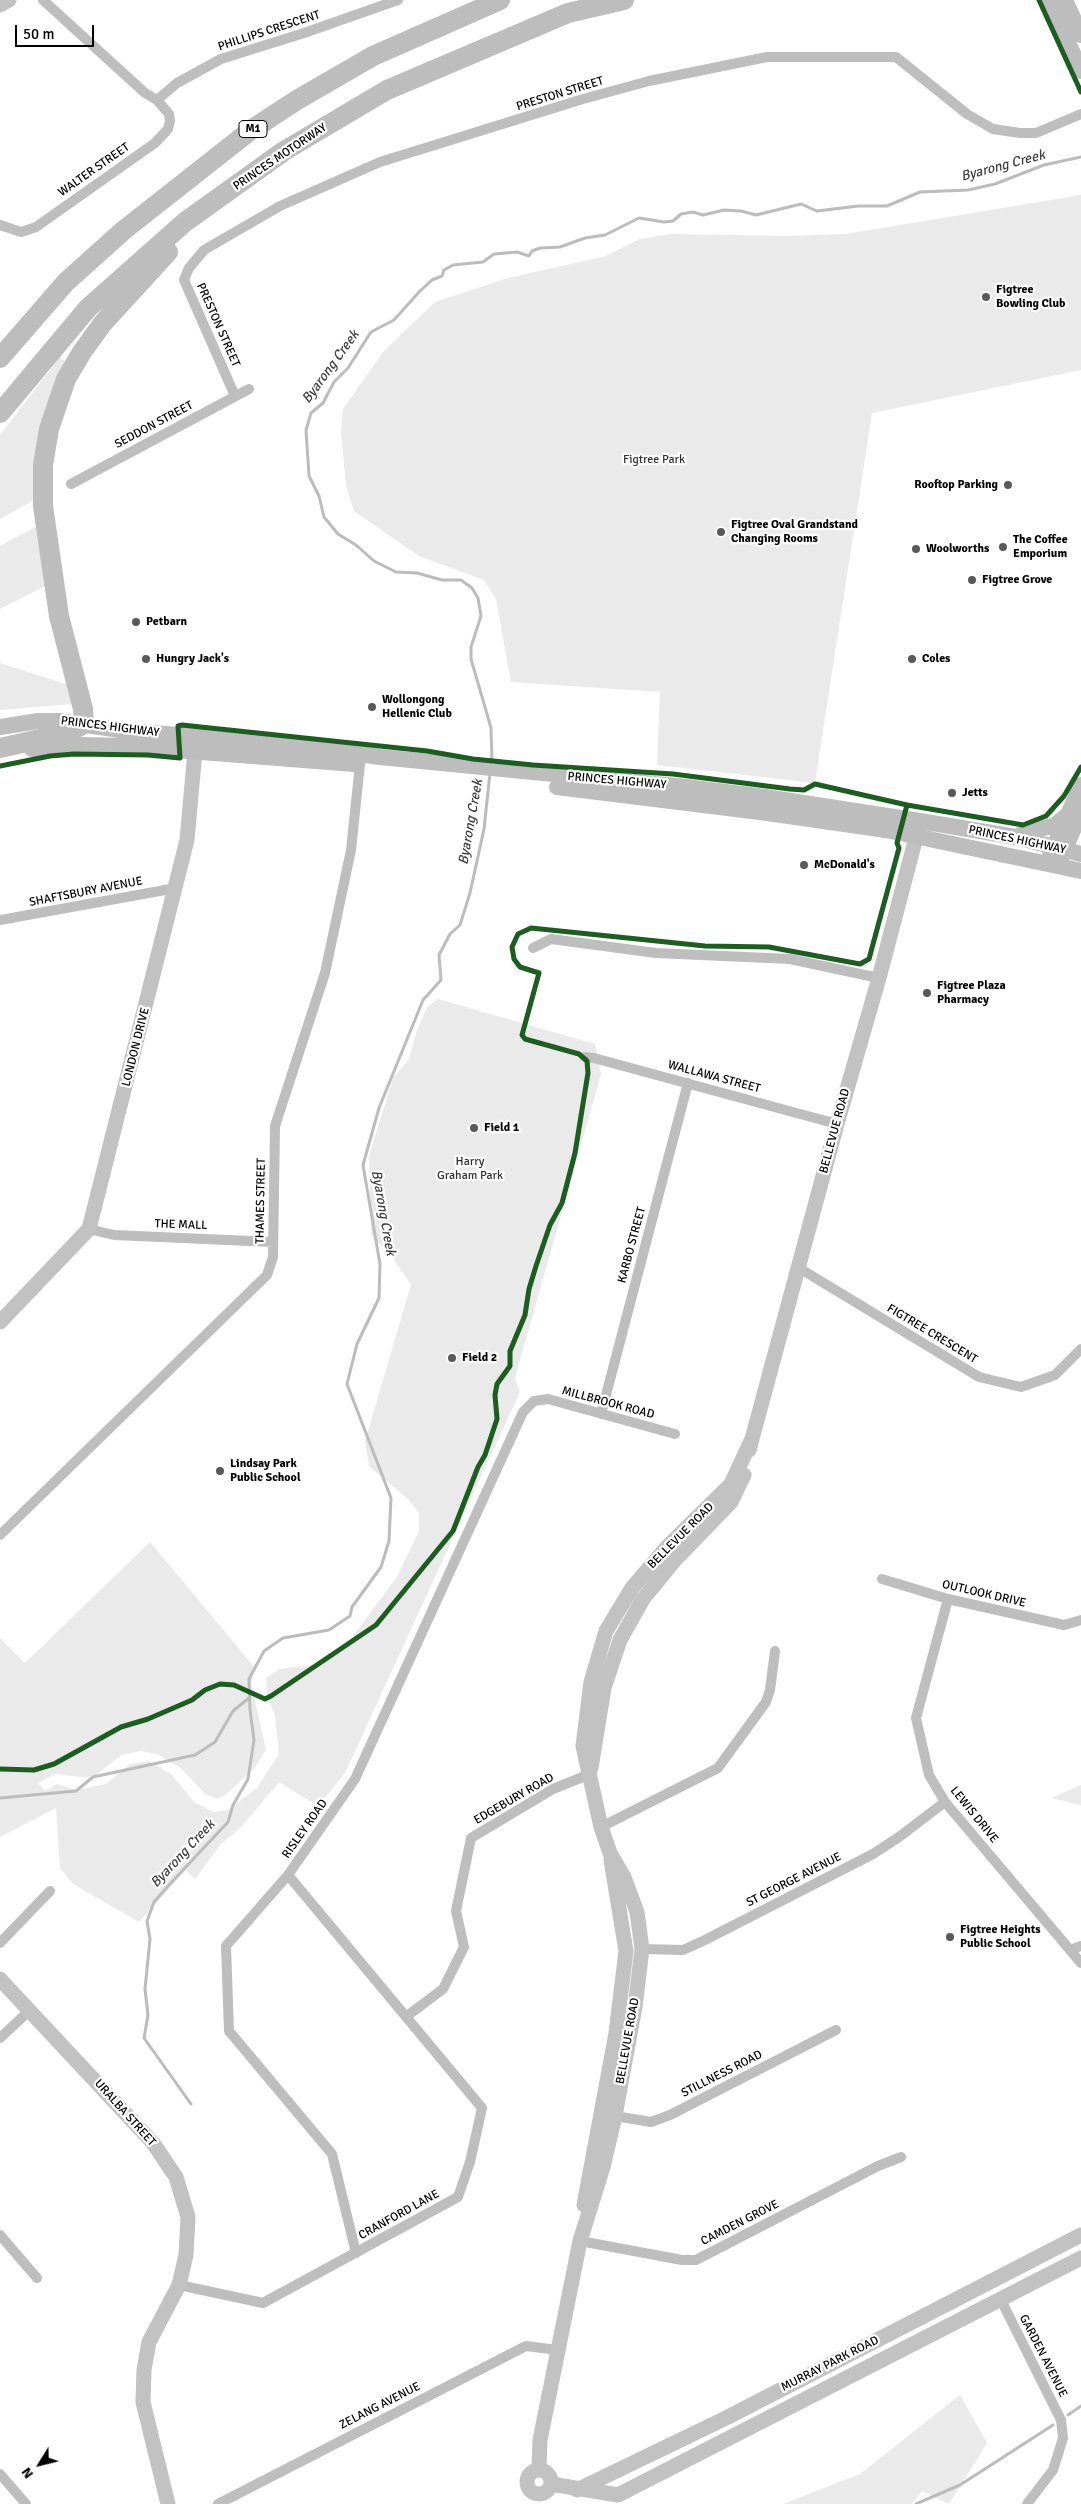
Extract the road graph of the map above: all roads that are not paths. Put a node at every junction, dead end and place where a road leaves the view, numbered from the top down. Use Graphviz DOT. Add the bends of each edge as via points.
graph roads {
  1 [pos="9,0"];
  2 [pos="43,0"];
  3 [pos="398,0"];
  4 [pos="500,0"];
  5 [pos="624,0"];
  6 [pos="1049,0"];
  7 [pos="1064,0"];
  8 [pos="0,5"];
  9 [pos="1081,35"];
  10 [pos="1081,71"];
  11 [pos="157,100"];
  12 [pos="1081,114"];
  13 [pos="215,201"];
  14 [pos="0,225"];
  15 [pos="40,310"];
  16 [pos="0,349"];
  17 [pos="0,358"];
  18 [pos="249,389"];
  19 [pos="236,396"];
  20 [pos="0,413"];
  21 [pos="71,484"];
  22 [pos="84,724"];
  23 [pos="0,727"];
  24 [pos="195,744"];
  25 [pos="0,748"];
  26 [pos="0,755"];
  27 [pos="360,764"];
  28 [pos="478,772"];
  29 [pos="1081,785"];
  30 [pos="1074,814"];
  31 [pos="918,829"];
  32 [pos="1016,837"];
  33 [pos="1059,848"];
  34 [pos="1081,854"];
  35 [pos="1053,864"];
  36 [pos="1081,871"];
  37 [pos="176,888"];
  38 [pos="0,920"];
  39 [pos="533,948"];
  40 [pos="880,978"];
  41 [pos="585,1057"];
  42 [pos="688,1083"];
  43 [pos="837,1124"];
  44 [pos="89,1230"];
  45 [pos="274,1242"];
  46 [pos="799,1268"];
  47 [pos="0,1322"];
  48 [pos="1081,1349"];
  49 [pos="534,1401"];
  50 [pos="601,1414"];
  51 [pos="675,1434"];
  52 [pos="0,1535"];
  53 [pos="882,1579"];
  54 [pos="948,1599"];
  55 [pos="1081,1620"];
  56 [pos="775,1651"];
  57 [pos="590,1774"];
  58 [pos="945,1802"];
  59 [pos="601,1827"];
  60 [pos="610,1853"];
  61 [pos="288,1875"];
  62 [pos="50,1891"];
  63 [pos="0,1943"];
  64 [pos="1081,1946"];
  65 [pos="642,1949"];
  66 [pos="1070,1950"];
  67 [pos="1081,1963"];
  68 [pos="0,1978"];
  69 [pos="30,2010"];
  70 [pos="408,2016"];
  71 [pos="836,2030"];
  72 [pos="0,2038"];
  73 [pos="615,2116"];
  74 [pos="901,2157"];
  75 [pos="0,2234"];
  76 [pos="582,2236"];
  77 [pos="1081,2236"];
  78 [pos="356,2253"];
  79 [pos="1081,2258"];
  80 [pos="37,2278"];
  81 [pos="179,2286"];
  82 [pos="1001,2300"];
  83 [pos="557,2350"];
  84 [pos="726,2418"];
  85 [pos="734,2436"];
  86 [pos="539,2468"];
  87 [pos="0,2474"];
  88 [pos="551,2484"];
  89 [pos="577,2490"];
  90 [pos="531,2498"];
  91 [pos="26,2504"];
  92 [pos="168,2504"];
  93 [pos="218,2504"];
  94 [pos="1027,2504"];
  1 -- 8 [label="street"];
  2 -- 11 [label="street" via="145,93"];
  3 -- 11 [label="street, PHILLIPS CRESCENT" via="221,58 177,82"];
  4 -- 15 [label="highway, M1" via="373,56 251,130 124,230"];
  5 -- 13 [label="highway, PRINCES MOTORWAY" via="568,12 387,90 284,151"];
  6 -- 10 [label="main road"];
  7 -- 9 [label="main road"];
  11 -- 14 [label="street, WALTER STREET" via="169,114 170,121 168,129 155,143 36,227 22,232"];
  12 -- 19 [label="street, PRESTON STREET" via="1036,133 993,129 968,114 896,56 767,57 649,81 380,162 280,206 204,250 188,268 184,280"];
  13 -- 20 [label="highway, PRINCES MOTORWAY" via="185,222 88,308"];
  13 -- 22 [label="highway" via="103,323 66,379 51,420 43,465 43,506 59,616"];
  15 -- 16 [label="highway"];
  15 -- 17 [label="highway, M1"];
  18 -- 19 [label="street, SEDDON STREET"];
  19 -- 21 [label="street, SEDDON STREET"];
  22 -- 23 [label="main road, PRINCES HIGHWAY" via="38,721"];
  22 -- 24 [label="main road, PRINCES HIGHWAY"];
  22 -- 25 [label="highway" via="67,732"];
  24 -- 26 [label="main road, PRINCES HIGHWAY" via="82,745"];
  24 -- 27 [label="main road, PRINCES HIGHWAY"];
  24 -- 28 [label="main road, PRINCES HIGHWAY" via="288,743"];
  24 -- 37 [label="street, LONDON DRIVE" via="187,840"];
  27 -- 28 [label="main road, PRINCES HIGHWAY"];
  27 -- 45 [label="street, THAMES STREET" via="351,850 324,972 275,1126"];
  28 -- 31 [label="main road, PRINCES HIGHWAY" via="628,780 756,796"];
  29 -- 30 [label="main road"];
  30 -- 32 [label="main road" via="1054,826"];
  30 -- 33 [label="main road"];
  31 -- 32 [label="main road, PRINCES HIGHWAY"];
  31 -- 35 [label="main road, PRINCES HIGHWAY"];
  31 -- 40 [label="street, BELLEVUE ROAD"];
  32 -- 33 [label="main road, PRINCES HIGHWAY"];
  33 -- 34 [label="main road, PRINCES HIGHWAY"];
  33 -- 35 [label="main road"];
  35 -- 36 [label="main road, PRINCES HIGHWAY"];
  37 -- 38 [label="street, SHAFTSBURY AVENUE"];
  37 -- 44 [label="street, LONDON DRIVE"];
  39 -- 40 [label="street" via="551,939 656,953 790,959"];
  40 -- 43 [label="street, BELLEVUE ROAD"];
  41 -- 42 [label="street, WALLAWA STREET"];
  42 -- 43 [label="street, WALLAWA STREET"];
  42 -- 50 [label="street, KARBO STREET"];
  43 -- 46 [label="street, BELLEVUE ROAD"];
  44 -- 45 [label="street, THE MALL" via="114,1235"];
  44 -- 47 [label="street, LONDON DRIVE"];
  45 -- 52 [label="street, THAMES STREET" via="270,1268 262,1282"];
  46 -- 48 [label="street, FIGTREE CRESCENT" via="979,1377 1021,1387 1055,1375"];
  46 -- 57 [label="street, BELLEVUE ROAD" via="751,1441 731,1484 668,1546 632,1588 606,1631 591,1682 583,1746"];
  49 -- 50 [label="street, MILLBROOK ROAD" via="548,1399"];
  49 -- 61 [label="street, RISLEY ROAD" via="523,1412 356,1779"];
  50 -- 51 [label="street, MILLBROOK ROAD"];
  53 -- 54 [label="street, OUTLOOK DRIVE"];
  54 -- 55 [label="street, OUTLOOK DRIVE" via="1064,1625"];
  54 -- 58 [label="street, LEWIS DRIVE" via="916,1718 928,1775"];
  56 -- 59 [label="street" via="766,1702 718,1768"];
  57 -- 59 [label="street, BELLEVUE ROAD"];
  57 -- 70 [label="street, EDGEBURY ROAD" via="553,1789 471,1838 456,1911 464,1947 443,1989"];
  58 -- 65 [label="street, ST GEORGE AVENUE" via="873,1854 705,1940 683,1950"];
  58 -- 66 [label="street, LEWIS DRIVE"];
  59 -- 60 [label="street, BELLEVUE ROAD"];
  60 -- 65 [label="street, BELLEVUE ROAD" via="624,1877 637,1912"];
  60 -- 76 [label="street, BELLEVUE ROAD" via="626,1951 616,2032 582,2211"];
  61 -- 70 [label="street, CRANFORD LANE"];
  61 -- 78 [label="street, RISLEY ROAD" via="226,1946 229,2031 332,2154"];
  62 -- 63 [label="street"];
  64 -- 66 [label="street"];
  65 -- 73 [label="street, BELLEVUE ROAD"];
  66 -- 67 [label="street, LEWIS DRIVE"];
  68 -- 69 [label="street, URALBA STREET"];
  69 -- 72 [label="street"];
  69 -- 81 [label="street, URALBA STREET" via="153,2143 176,2177 188,2217 186,2254"];
  70 -- 78 [label="street, CRANFORD LANE" via="482,2108 458,2197"];
  71 -- 73 [label="street, STILLNESS ROAD" via="670,2115 651,2122"];
  73 -- 76 [label="street, BELLEVUE ROAD"];
  74 -- 76 [label="street, CAMDEN GROVE" via="696,2260 682,2260"];
  75 -- 80 [label="street"];
  76 -- 83 [label="street, BELLEVUE ROAD"];
  77 -- 84 [label="street, MURRAY PARK ROAD"];
  78 -- 81 [label="street, CRANFORD LANE" via="263,2303"];
  79 -- 82 [label="street, MURRAY PARK ROAD"];
  81 -- 92 [label="street, URALBA STREET" via="149,2342 144,2370 143,2402"];
  82 -- 85 [label="street, MURRAY PARK ROAD"];
  82 -- 94 [label="street, GARDEN AVENUE" via="1061,2420 1063,2438 1053,2470"];
  83 -- 86 [label="street, BELLEVUE ROAD" via="540,2440"];
  83 -- 93 [label="street, ZELANG AVENUE" via="526,2346"];
  84 -- 85 [label="street"];
  84 -- 89 [label="street, MURRAY PARK ROAD"];
  85 -- 89 [label="street, MURRAY PARK ROAD" via="618,2495"];
  86 -- 88 [label="street" via="549,2475"];
  86 -- 90 [label="street" via="531,2472 527,2482"];
  87 -- 91 [label="street"];
  88 -- 89 [label="street, MURRAY PARK ROAD"];
  88 -- 90 [label="street" via="544,2493"];
}
